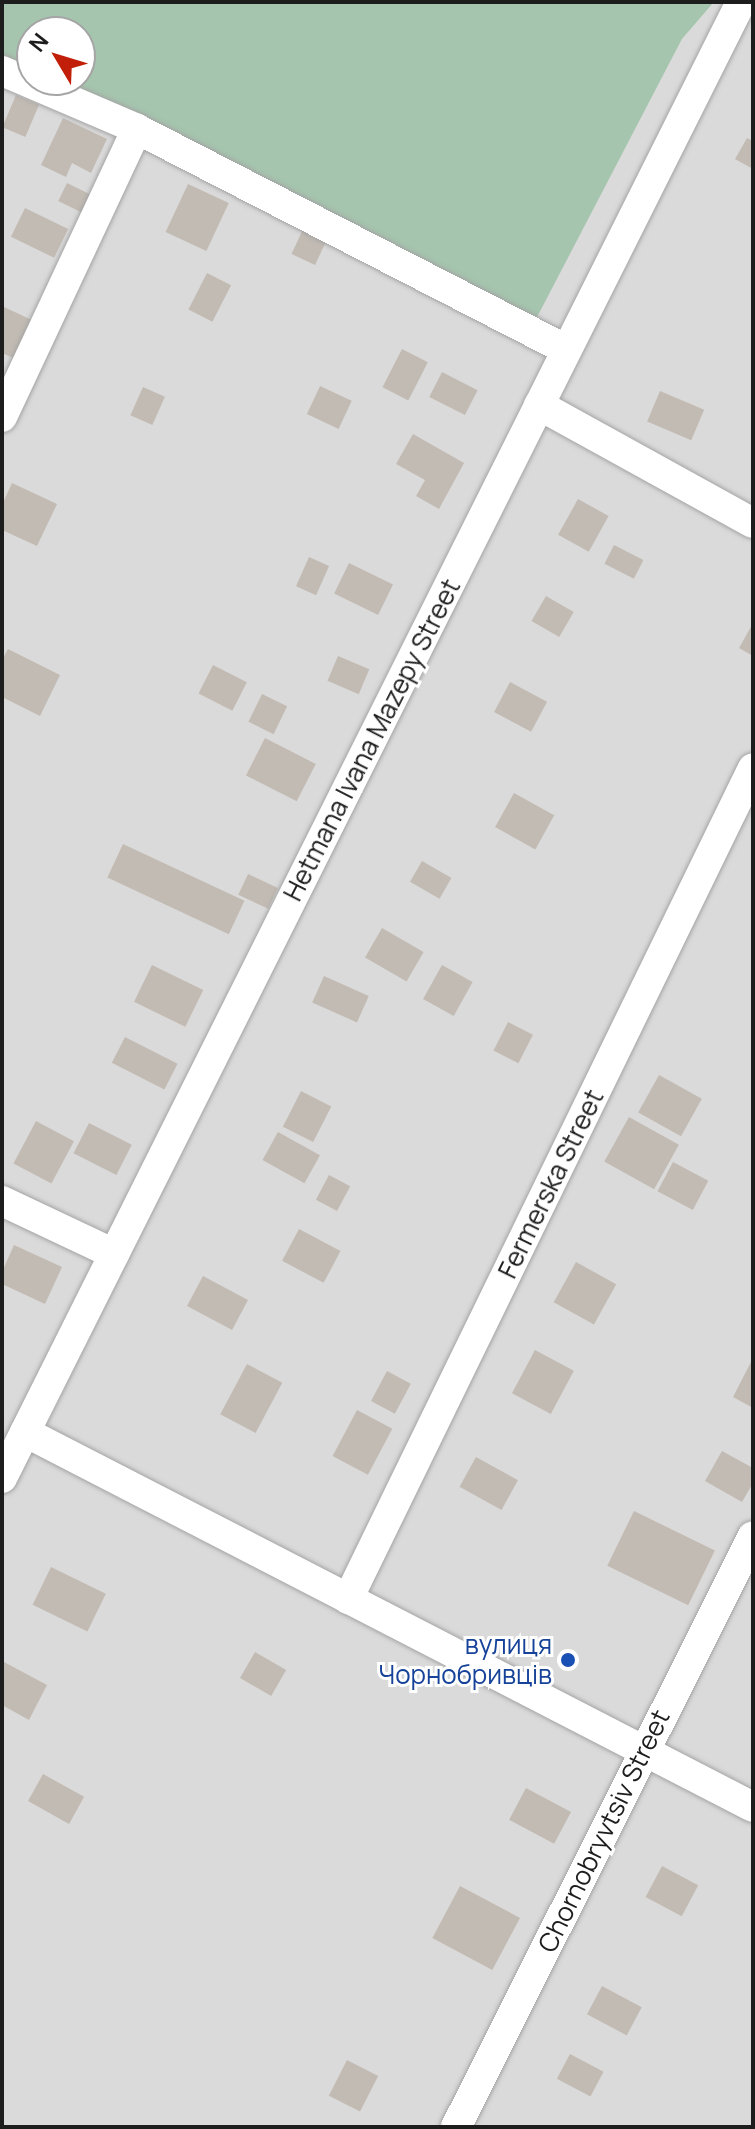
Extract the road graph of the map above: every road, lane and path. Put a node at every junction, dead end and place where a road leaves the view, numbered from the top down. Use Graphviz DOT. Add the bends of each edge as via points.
graph roads {
  1 [pos="741,2"];
  2 [pos="2,71"];
  3 [pos="137,129"];
  4 [pos="567,350"];
  5 [pos="539,405"];
  6 [pos="2,417"];
  7 [pos="753,523"];
  8 [pos="753,768"];
  9 [pos="2,1201"];
  10 [pos="114,1254"];
  11 [pos="25,1432"];
  12 [pos="2,1478"];
  13 [pos="753,1536"];
  14 [pos="348,1599"];
  15 [pos="646,1752"];
  16 [pos="753,1807"];
  17 [pos="456,2127"];
  1 -- 4 [label="street, Hetmana Ivana Mazepy Street"];
  2 -- 3 [label="street"];
  3 -- 4 [label="street"];
  3 -- 6 [label="street"];
  4 -- 5 [label="street, Hetmana Ivana Mazepy Street"];
  5 -- 7 [label="street"];
  5 -- 10 [label="street, Hetmana Ivana Mazepy Street"];
  8 -- 14 [label="street, Fermerska Street"];
  9 -- 10 [label="street"];
  10 -- 11 [label="street, Hetmana Ivana Mazepy Street"];
  11 -- 12 [label="street, Hetmana Ivana Mazepy Street"];
  11 -- 14 [label="street"];
  13 -- 15 [label="street, Chornobryvtsiv Street"];
  14 -- 15 [label="street"];
  15 -- 16 [label="street"];
  15 -- 17 [label="street, Chornobryvtsiv Street"];
}
